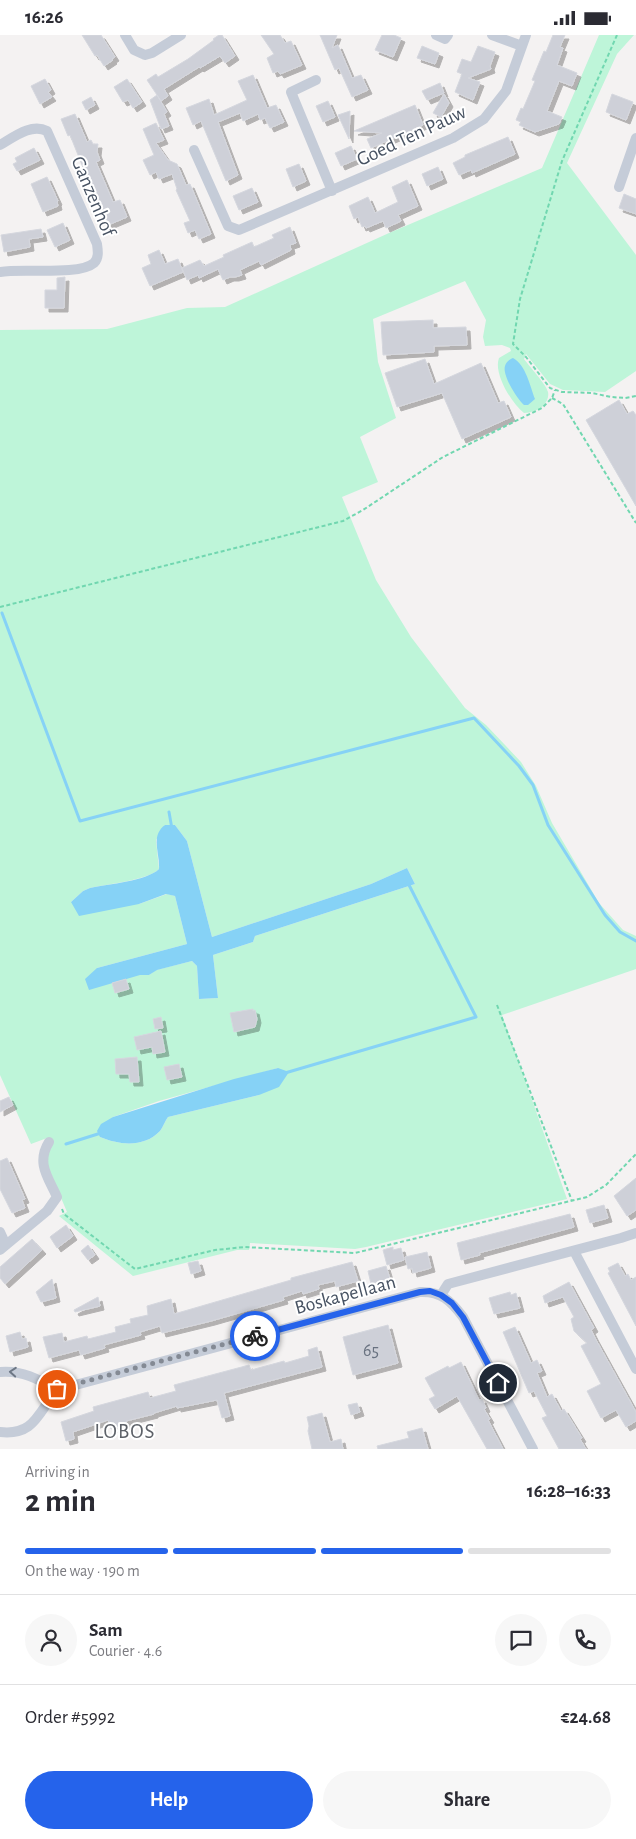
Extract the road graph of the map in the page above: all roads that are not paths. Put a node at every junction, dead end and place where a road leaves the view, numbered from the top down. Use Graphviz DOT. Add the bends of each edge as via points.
graph roads {
  1 [pos="124,35"];
  2 [pos="181,35"];
  3 [pos="436,35"];
  4 [pos="448,35"];
  5 [pos="492,35"];
  6 [pos="526,35"];
  7 [pos="522,46"];
  8 [pos="316,80"];
  9 [pos="636,138"];
  10 [pos="0,145"];
  11 [pos="194,150"];
  12 [pos="619,187"];
  13 [pos="332,191"];
  14 [pos="0,271"];
  15 [pos="49,1142"];
  16 [pos="0,1232"];
  17 [pos="636,1233"];
  18 [pos="3,1248"];
  19 [pos="574,1251"];
  20 [pos="441,1295"];
  21 [pos="636,1369"];
  22 [pos="0,1372"];
  23 [pos="57,1389"];
  24 [pos="0,1432"];
  25 [pos="534,1449"];
  1 -- 2 [label="street" via="134,50 145,55"];
  3 -- 4 [label="street" via="445,39"];
  5 -- 7 [label="street"];
  6 -- 7 [label="street, Goed Ten Pauw"];
  7 -- 13 [label="street, Goed Ten Pauw" via="506,91 484,119 453,139"];
  8 -- 13 [label="street" via="291,92"];
  9 -- 12 [label="street"];
  10 -- 14 [label="street, Ganzenhof" via="34,128 47,131 97,245 98,258 87,267 70,270"];
  11 -- 13 [label="street, Goed Ten Pauw" via="228,226 239,230"];
  15 -- 18 [label="street" via="42,1162 57,1197 47,1211"];
  16 -- 18 [label="street"];
  17 -- 19 [label="street"];
  19 -- 20 [label="street" via="448,1284"];
  19 -- 21 [label="street"];
  20 -- 23 [label="street, Boskapellaan" via="420,1292"];
  20 -- 25 [label="street" via="463,1317"];
  23 -- 22 [label="street, one-way" via="31,1375"];
  23 -- 24 [label="street" via="28,1428 11,1433"];
}
